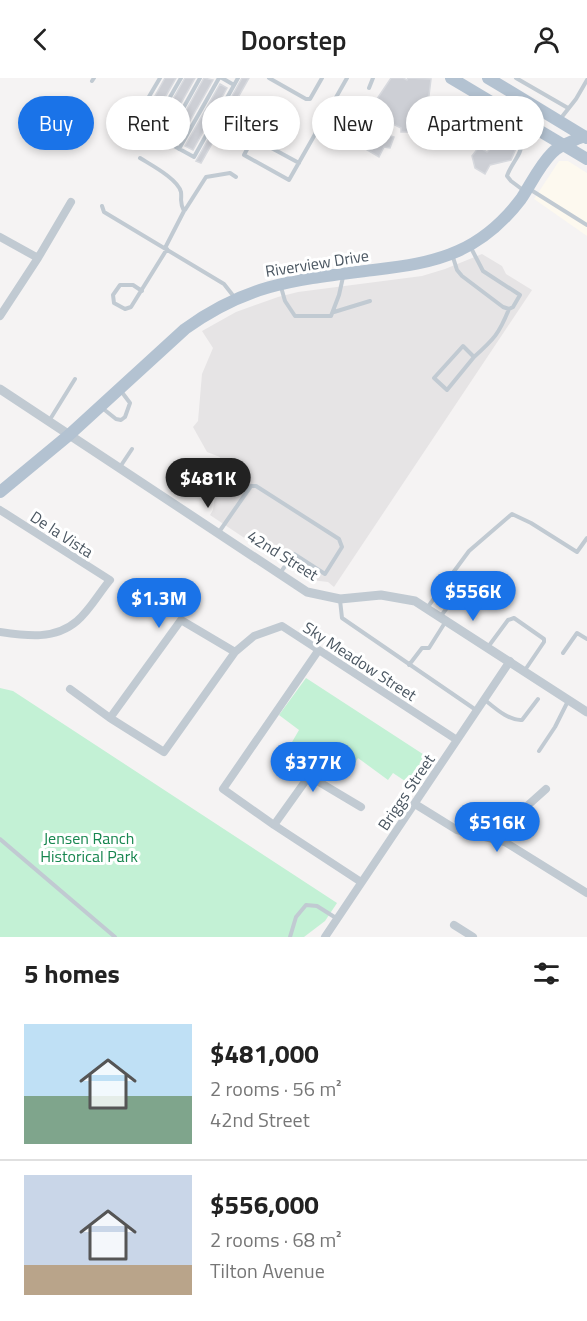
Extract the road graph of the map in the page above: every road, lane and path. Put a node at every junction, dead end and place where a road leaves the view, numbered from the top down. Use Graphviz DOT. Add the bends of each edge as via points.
graph roads {
  1 [pos="160,78"];
  2 [pos="181,78"];
  3 [pos="201,78"];
  4 [pos="221,78"];
  5 [pos="238,78"];
  6 [pos="269,78"];
  7 [pos="322,78"];
  8 [pos="347,78"];
  9 [pos="373,78"];
  10 [pos="451,78"];
  11 [pos="488,78"];
  12 [pos="516,78"];
  13 [pos="587,80"];
  14 [pos="234,85"];
  15 [pos="369,88"];
  16 [pos="149,96"];
  17 [pos="171,96"];
  18 [pos="481,96"];
  19 [pos="190,97"];
  20 [pos="568,108"];
  21 [pos="559,121"];
  22 [pos="190,130"];
  23 [pos="544,133"];
  24 [pos="586,136"];
  25 [pos="565,146"];
  26 [pos="181,150"];
  27 [pos="521,150"];
  28 [pos="140,158"];
  29 [pos="587,159"];
  30 [pos="299,163"];
  31 [pos="236,177"];
  32 [pos="526,190"];
  33 [pos="70,202"];
  34 [pos="102,206"];
  35 [pos="184,211"];
  36 [pos="587,225"];
  37 [pos="0,237"];
  38 [pos="469,245"];
  39 [pos="166,248"];
  40 [pos="452,253"];
  41 [pos="38,258"];
  42 [pos="344,274"];
  43 [pos="280,284"];
  44 [pos="141,291"];
  45 [pos="236,298"];
  46 [pos="370,302"];
  47 [pos="509,309"];
  48 [pos="333,312"];
  49 [pos="0,316"];
  50 [pos="474,357"];
  51 [pos="75,379"];
  52 [pos="119,388"];
  53 [pos="0,389"];
  54 [pos="100,406"];
  55 [pos="48,421"];
  56 [pos="69,435"];
  57 [pos="132,448"];
  58 [pos="119,468"];
  59 [pos="0,492"];
  60 [pos="0,510"];
  61 [pos="219,532"];
  62 [pos="587,538"];
  63 [pos="280,573"];
  64 [pos="472,573"];
  65 [pos="340,599"];
  66 [pos="427,608"];
  67 [pos="443,619"];
  68 [pos="0,632"];
  69 [pos="587,639"];
  70 [pos="488,647"];
  71 [pos="318,651"];
  72 [pos="235,652"];
  73 [pos="563,653"];
  74 [pos="510,662"];
  75 [pos="409,664"];
  76 [pos="525,671"];
  77 [pos="70,688"];
  78 [pos="485,699"];
  79 [pos="538,699"];
  80 [pos="568,700"];
  81 [pos="585,708"];
  82 [pos="477,711"];
  83 [pos="110,718"];
  84 [pos="457,740"];
  85 [pos="539,751"];
  86 [pos="546,789"];
  87 [pos="415,804"];
  88 [pos="361,807"];
  89 [pos="274,825"];
  90 [pos="0,839"];
  91 [pos="505,842"];
  92 [pos="361,882"];
  93 [pos="587,893"];
  94 [pos="337,918"];
  95 [pos="454,925"];
  96 [pos="115,937"];
  97 [pos="290,937"];
  98 [pos="325,937"];
  99 [pos="473,937"];
  1 -- 16 [label="lane"];
  2 -- 17 [label="lane"];
  3 -- 19 [label="lane"];
  4 -- 14 [label="lane"];
  4 -- 22 [label="lane"];
  5 -- 14 [label="lane"];
  6 -- 7 [label="lane" via="306,99 310,99"];
  8 -- 30 [label="lane"];
  9 -- 15 [label="lane"];
  10 -- 18 [label="main road"];
  11 -- 21 [label="main road"];
  12 -- 20 [label="lane"];
  13 -- 20 [label="lane"];
  14 -- 26 [label="lane" via="194,158"];
  20 -- 21 [label="lane"];
  21 -- 24 [label="main road"];
  23 -- 25 [label="main road"];
  24 -- 25 [label="main road, Riverview Drive"];
  25 -- 29 [label="main road"];
  25 -- 32 [label="main road, Riverview Drive" via="553,152"];
  27 -- 32 [label="lane" via="507,176"];
  28 -- 35 [label="lane" via="173,181 181,192"];
  30 -- 30 [label="lane" via="253,138 244,155 290,180"];
  31 -- 35 [label="lane" via="230,173 206,177"];
  32 -- 36 [label="lane"];
  32 -- 38 [label="main road, Riverview Drive" via="505,218"];
  33 -- 41 [label="street"];
  34 -- 39 [label="lane" via="104,212"];
  35 -- 39 [label="lane"];
  37 -- 41 [label="street"];
  38 -- 40 [label="main road, Riverview Drive"];
  38 -- 47 [label="lane" via="483,271 520,295"];
  39 -- 44 [label="lane"];
  39 -- 45 [label="lane" via="224,284"];
  40 -- 42 [label="main road, Riverview Drive" via="417,264"];
  40 -- 47 [label="lane" via="462,276"];
  41 -- 49 [label="street"];
  42 -- 43 [label="main road, Riverview Drive"];
  42 -- 48 [label="lane"];
  43 -- 45 [label="main road, Riverview Drive"];
  43 -- 48 [label="lane" via="295,316 331,316"];
  44 -- 44 [label="lane" via="131,307 125,309 114,303 113,295 120,285 133,285"];
  45 -- 52 [label="main road, Riverview Drive" via="185,328"];
  46 -- 48 [label="lane"];
  47 -- 50 [label="lane" via="500,332"];
  50 -- 50 [label="lane" via="463,346 434,378 447,390"];
  51 -- 55 [label="lane"];
  52 -- 54 [label="main road, Riverview Drive"];
  52 -- 54 [label="lane" via="130,403 125,417 116,419"];
  53 -- 55 [label="street, 42nd Street"];
  54 -- 56 [label="main road, Riverview Drive"];
  55 -- 56 [label="street, 42nd Street"];
  56 -- 58 [label="street, 42nd Street"];
  56 -- 59 [label="main road, Riverview Drive"];
  57 -- 58 [label="lane"];
  58 -- 61 [label="street, 42nd Street"];
  60 -- 68 [label="street, De la Vista" via="110,580 78,620 64,630 46,636"];
  61 -- 63 [label="street, 42nd Street"];
  61 -- 63 [label="lane" via="251,486 256,486 339,539 342,547 325,574 294,554"];
  62 -- 66 [label="lane" via="577,552 512,514 469,551"];
  63 -- 65 [label="street, 42nd Street" via="308,592"];
  64 -- 67 [label="lane"];
  65 -- 66 [label="street, 42nd Street" via="381,595 415,601"];
  65 -- 75 [label="lane" via="342,618"];
  66 -- 67 [label="street, 42nd Street"];
  67 -- 70 [label="street, 42nd Street"];
  67 -- 75 [label="lane" via="429,648 422,648"];
  69 -- 73 [label="lane" via="577,633"];
  70 -- 74 [label="street, 42nd Street"];
  70 -- 76 [label="lane" via="511,618 542,636 544,639"];
  71 -- 72 [label="street, Sky Meadow Street" via="282,626 254,636"];
  71 -- 84 [label="street, Sky Meadow Street"];
  71 -- 89 [label="street" via="223,789"];
  72 -- 83 [label="street" via="181,621"];
  72 -- 83 [label="street, Sky Meadow Street" via="164,752"];
  74 -- 76 [label="street, 42nd Street"];
  74 -- 78 [label="street, Briggs Street"];
  75 -- 82 [label="lane"];
  76 -- 80 [label="street, 42nd Street"];
  77 -- 83 [label="street, Sky Meadow Street"];
  78 -- 79 [label="lane" via="516,720 522,720"];
  78 -- 82 [label="street, Briggs Street"];
  80 -- 81 [label="street, 42nd Street"];
  80 -- 85 [label="lane"];
  82 -- 84 [label="street, Briggs Street"];
  84 -- 87 [label="street, Briggs Street"];
  86 -- 91 [label="street" via="527,806"];
  87 -- 91 [label="street" via="457,830"];
  87 -- 92 [label="street, Briggs Street"];
  88 -- 89 [label="street" via="309,776"];
  89 -- 92 [label="street"];
  90 -- 96 [label="lane"];
  91 -- 93 [label="street"];
  92 -- 94 [label="street, Briggs Street"];
  94 -- 97 [label="lane" via="317,906 306,905 296,917"];
  94 -- 98 [label="street, Briggs Street"];
  95 -- 99 [label="street"];
}
